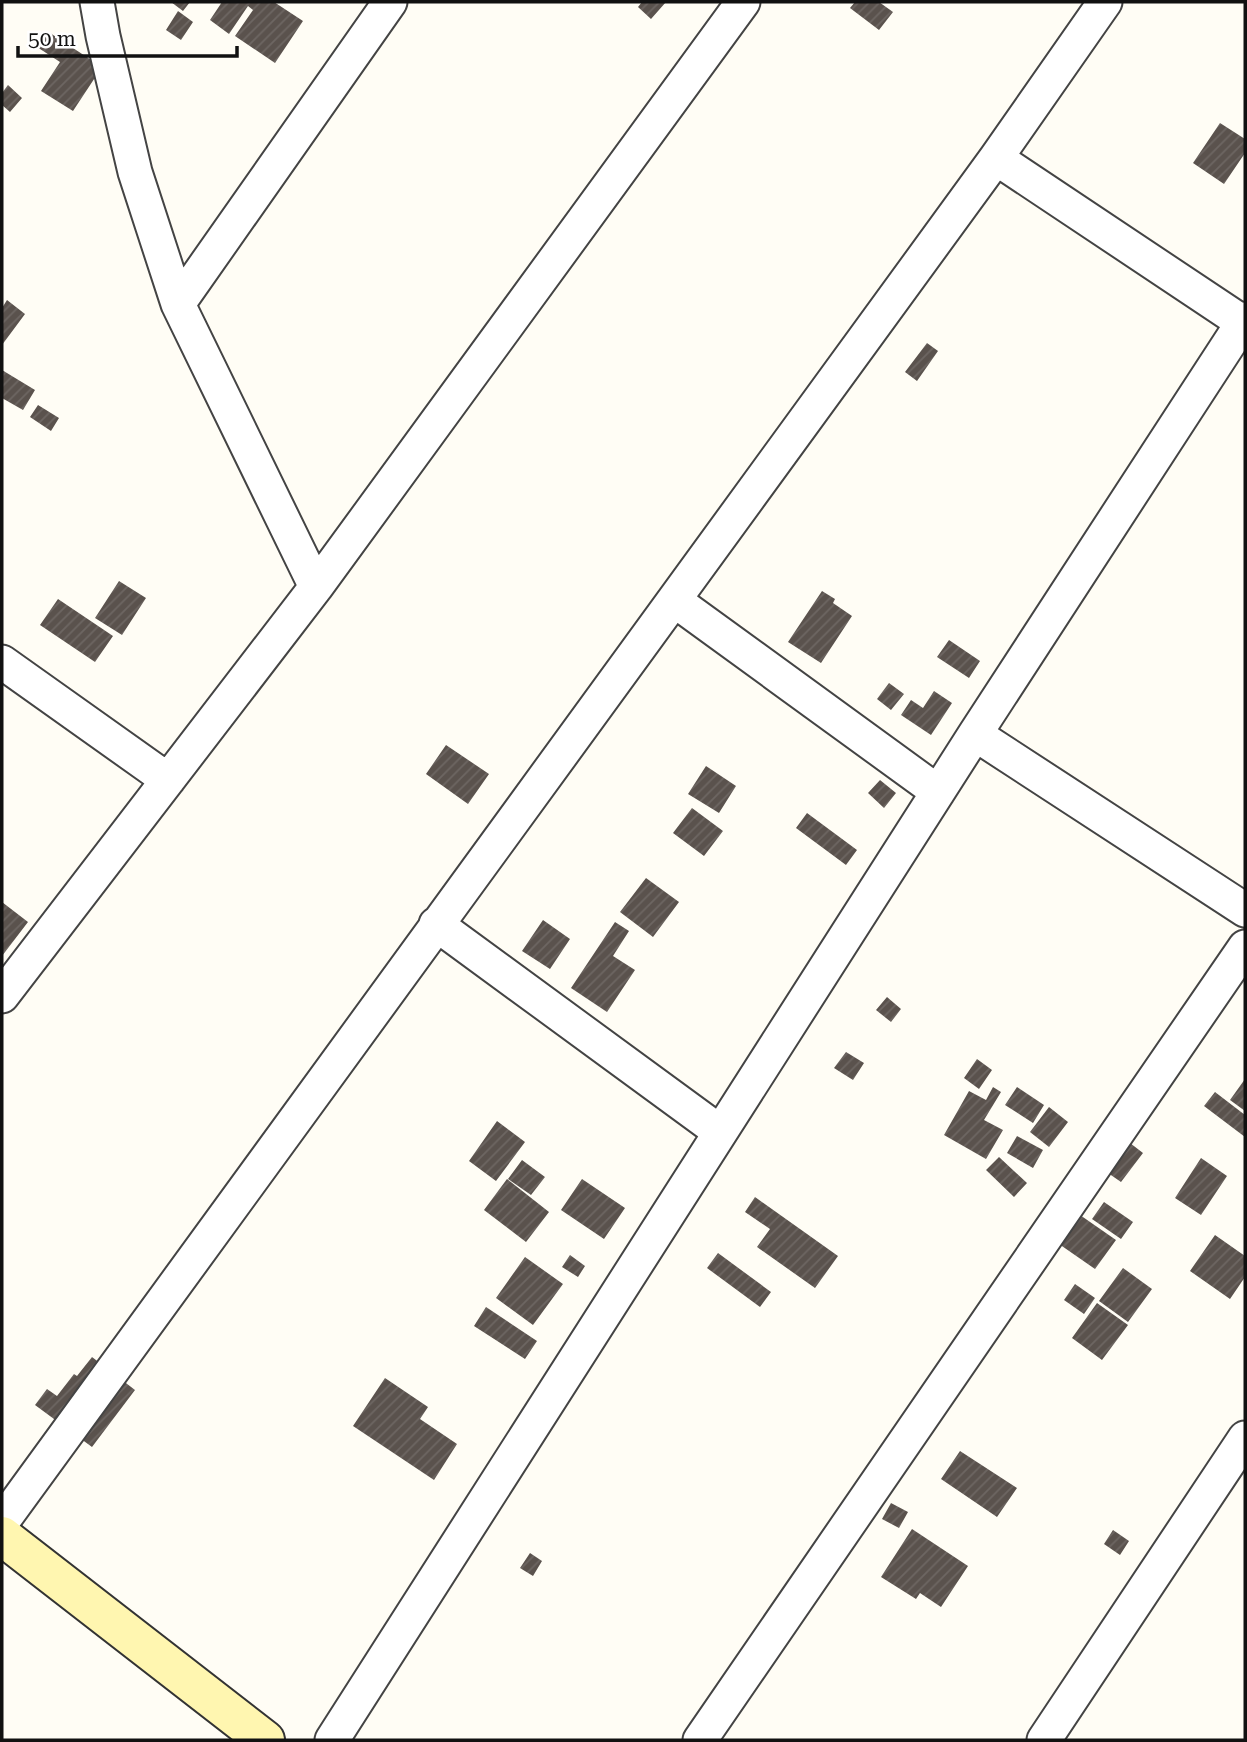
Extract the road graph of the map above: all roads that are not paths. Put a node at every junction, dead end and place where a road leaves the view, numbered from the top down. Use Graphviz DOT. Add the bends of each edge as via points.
graph roads {
  1 [pos="97,2"];
  2 [pos="390,2"];
  3 [pos="743,2"];
  4 [pos="1105,2"];
  5 [pos="996,158"];
  6 [pos="178,304"];
  7 [pos="1244,322"];
  8 [pos="316,587"];
  9 [pos="674,600"];
  10 [pos="2,662"];
  11 [pos="975,734"];
  12 [pos="168,780"];
  13 [pos="938,792"];
  14 [pos="1245,910"];
  15 [pos="436,924"];
  16 [pos="1245,947"];
  17 [pos="2,996"];
  18 [pos="720,1132"];
  19 [pos="1245,1438"];
  20 [pos="2,1522"];
  21 [pos="2,1536"];
  22 [pos="265,1740"];
  23 [pos="332,1740"];
  24 [pos="699,1740"];
  25 [pos="1044,1740"];
  1 -- 6 [label="street" via="135,172"];
  2 -- 6 [label="street"];
  3 -- 8 [label="street"];
  4 -- 5 [label="street"];
  5 -- 7 [label="street"];
  5 -- 9 [label="street"];
  6 -- 8 [label="street"];
  7 -- 11 [label="street"];
  8 -- 12 [label="street"];
  9 -- 13 [label="street"];
  9 -- 15 [label="street"];
  10 -- 12 [label="street"];
  11 -- 13 [label="street"];
  11 -- 14 [label="street"];
  12 -- 17 [label="street"];
  13 -- 18 [label="street"];
  15 -- 18 [label="street"];
  15 -- 20 [label="street"];
  16 -- 24 [label="street"];
  18 -- 23 [label="street"];
  19 -- 25 [label="street"];
  21 -- 22 [label="street"];
}
